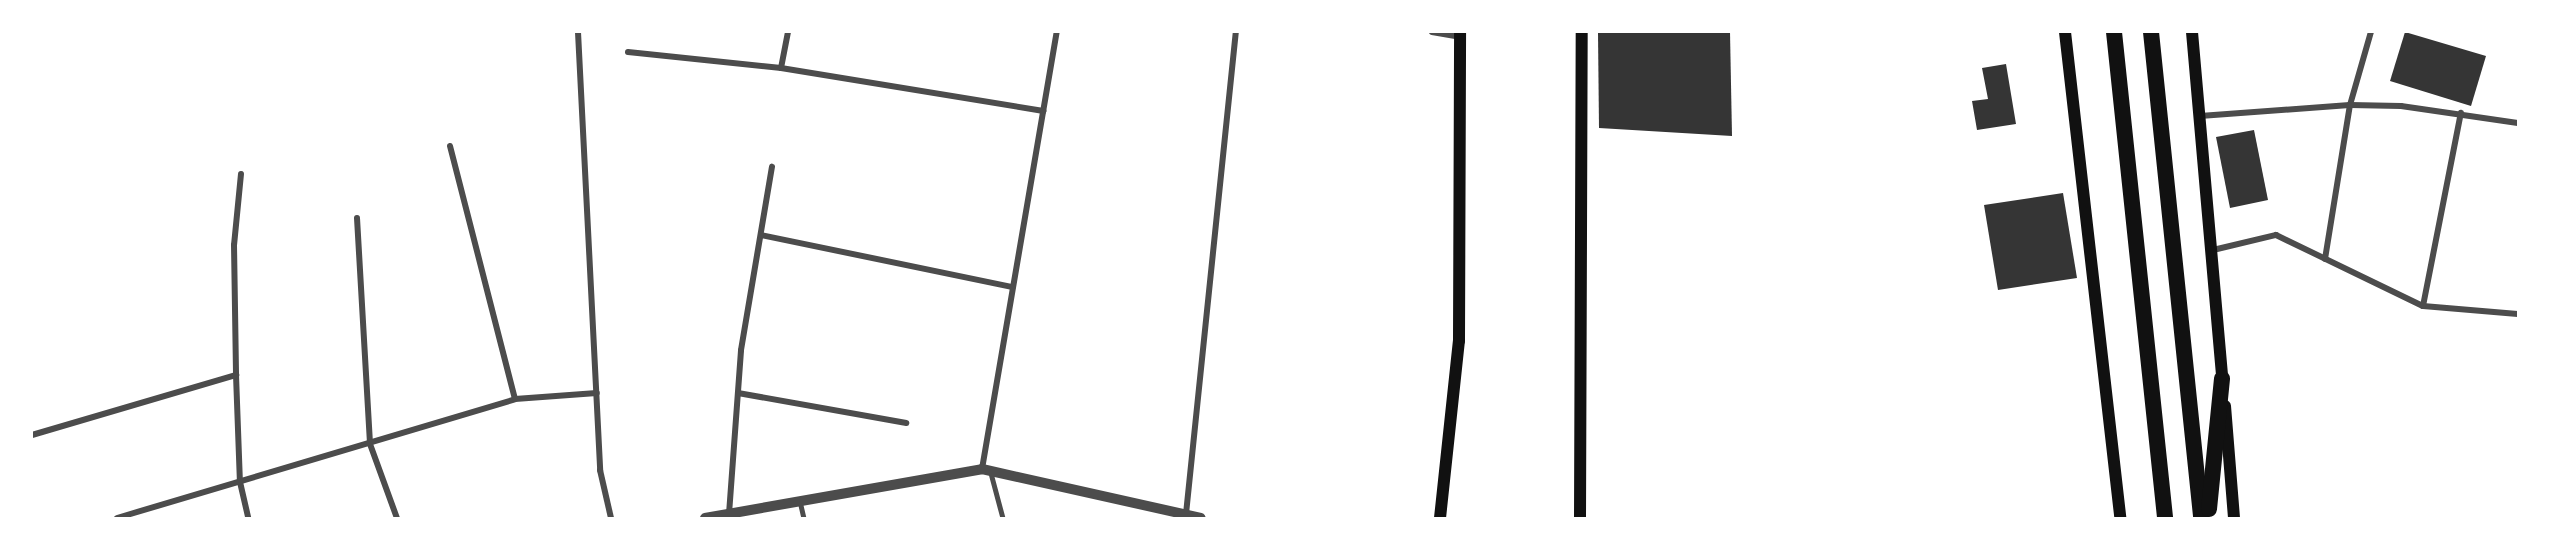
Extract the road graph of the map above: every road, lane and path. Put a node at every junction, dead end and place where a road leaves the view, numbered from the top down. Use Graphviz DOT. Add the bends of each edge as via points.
graph roads {
  1 [pos="578,32"];
  2 [pos="788,32"];
  3 [pos="1057,32"];
  4 [pos="1236,32"];
  5 [pos="1432,32"];
  6 [pos="1582,32"];
  7 [pos="2065,32"];
  8 [pos="2114,32"];
  9 [pos="2151,32"];
  10 [pos="2192,32"];
  11 [pos="2372,32"];
  12 [pos="1460,34"];
  13 [pos="628,52"];
  14 [pos="780,68"];
  15 [pos="2349,105"];
  16 [pos="1043,111"];
  17 [pos="2461,113"];
  18 [pos="2200,116"];
  19 [pos="2518,123"];
  20 [pos="450,146"];
  21 [pos="772,167"];
  22 [pos="241,174"];
  23 [pos="357,218"];
  24 [pos="761,235"];
  25 [pos="2213,250"];
  26 [pos="2325,259"];
  27 [pos="1013,287"];
  28 [pos="2422,306"];
  29 [pos="2518,314"];
  30 [pos="236,375"];
  31 [pos="2222,379"];
  32 [pos="597,393"];
  33 [pos="738,393"];
  34 [pos="515,399"];
  35 [pos="906,423"];
  36 [pos="32,435"];
  37 [pos="370,444"];
  38 [pos="986,469"];
  39 [pos="240,482"];
  40 [pos="800,501"];
  41 [pos="729,514"];
  42 [pos="1186,514"];
  43 [pos="117,519"];
  44 [pos="248,519"];
  45 [pos="397,519"];
  46 [pos="610,519"];
  47 [pos="705,519"];
  48 [pos="804,519"];
  49 [pos="1003,519"];
  50 [pos="1201,519"];
  51 [pos="1440,519"];
  52 [pos="1580,519"];
  53 [pos="2120,519"];
  54 [pos="2165,519"];
  55 [pos="2201,519"];
  56 [pos="2208,519"];
  57 [pos="2234,519"];
  1 -- 32 [label="street"];
  2 -- 14 [label="street"];
  3 -- 16 [label="street"];
  4 -- 42 [label="street"];
  5 -- 12 [label="street"];
  6 -- 52 [label="main road"];
  7 -- 53 [label="main road"];
  8 -- 54 [label="highway"];
  9 -- 55 [label="highway"];
  10 -- 18 [label="main road"];
  11 -- 15 [label="street"];
  12 -- 51 [label="main road" via="1459,341"];
  13 -- 14 [label="street"];
  14 -- 16 [label="street"];
  15 -- 17 [label="street"];
  15 -- 18 [label="street"];
  15 -- 26 [label="street"];
  16 -- 27 [label="street"];
  17 -- 19 [label="street"];
  17 -- 28 [label="street"];
  18 -- 25 [label="main road"];
  20 -- 34 [label="street"];
  21 -- 24 [label="street"];
  22 -- 30 [label="street" via="234,245"];
  23 -- 37 [label="street"];
  24 -- 27 [label="street"];
  24 -- 33 [label="street"];
  25 -- 26 [label="street" via="2276,235"];
  25 -- 31 [label="main road"];
  26 -- 28 [label="street"];
  27 -- 38 [label="street"];
  28 -- 29 [label="street"];
  30 -- 36 [label="street"];
  30 -- 39 [label="street"];
  31 -- 56 [label="highway"];
  31 -- 57 [label="main road"];
  32 -- 34 [label="street"];
  32 -- 46 [label="street" via="600,470"];
  33 -- 35 [label="street"];
  33 -- 41 [label="street"];
  34 -- 37 [label="street"];
  37 -- 39 [label="street"];
  37 -- 45 [label="street"];
  38 -- 40 [label="street"];
  38 -- 42 [label="street"];
  38 -- 49 [label="lane"];
  39 -- 43 [label="street"];
  39 -- 44 [label="street"];
  40 -- 41 [label="street"];
  40 -- 48 [label="lane"];
  41 -- 47 [label="street"];
  42 -- 50 [label="street"];
}
